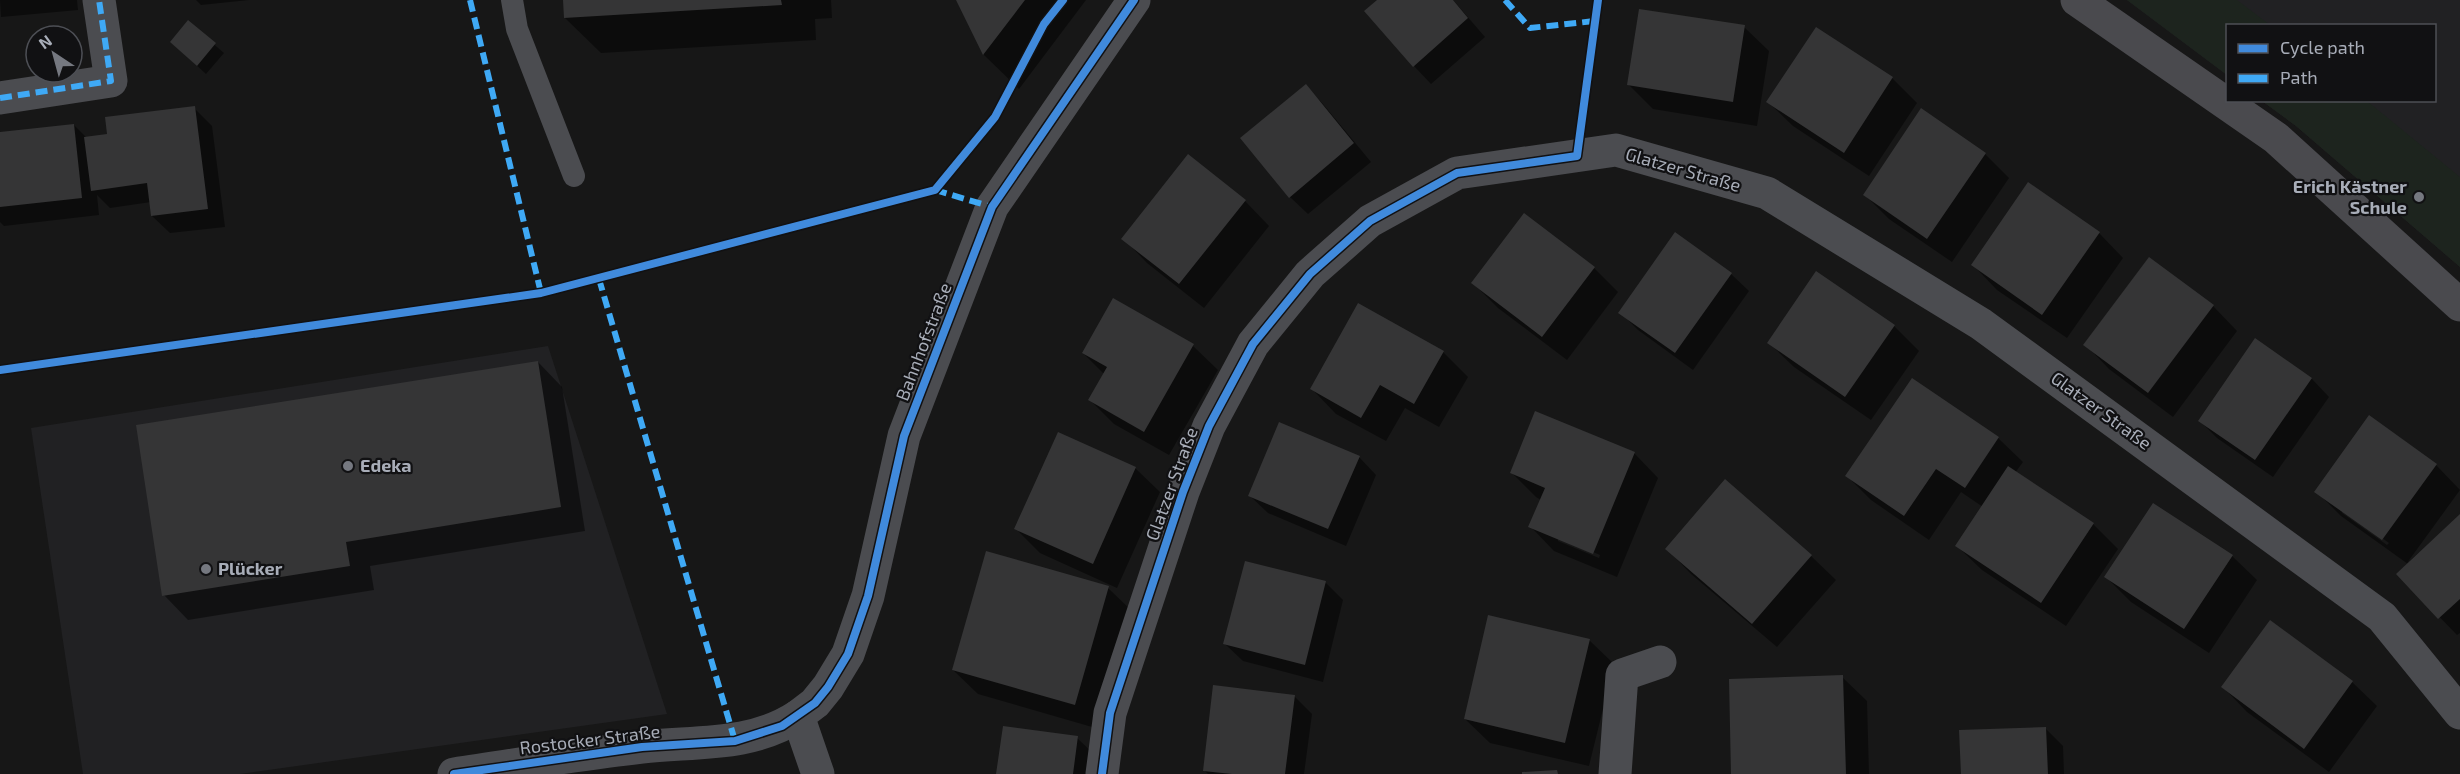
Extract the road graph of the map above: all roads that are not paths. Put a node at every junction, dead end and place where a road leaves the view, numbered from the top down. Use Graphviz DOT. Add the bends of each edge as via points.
graph roads {
  1 [pos="99,0"];
  2 [pos="512,0"];
  3 [pos="1134,0"];
  4 [pos="2077,0"];
  5 [pos="0,98"];
  6 [pos="574,176"];
  7 [pos="2460,305"];
  8 [pos="1660,662"];
  9 [pos="2460,713"];
  10 [pos="798,716"];
  11 [pos="454,774"];
  12 [pos="818,774"];
  13 [pos="1102,774"];
  14 [pos="1614,774"];
  1 -- 5 [label="street" via="111,81"];
  2 -- 6 [label="lane" via="517,29"];
  3 -- 10 [label="street, Bahnhofstraße" via="992,207 904,436 868,596 848,654 822,695"];
  4 -- 7 [label="main road" via="2276,138"];
  8 -- 14 [label="street" via="1622,675"];
  9 -- 13 [label="street, Glatzer Straße" via="2382,617 1981,324 1767,193 1616,150 1457,173 1370,222 1310,274 1253,344 1209,426 1183,492 1110,713"];
  10 -- 11 [label="street, Rostocker Straße" via="782,726 735,741 642,747"];
  10 -- 12 [label="street"];
}
